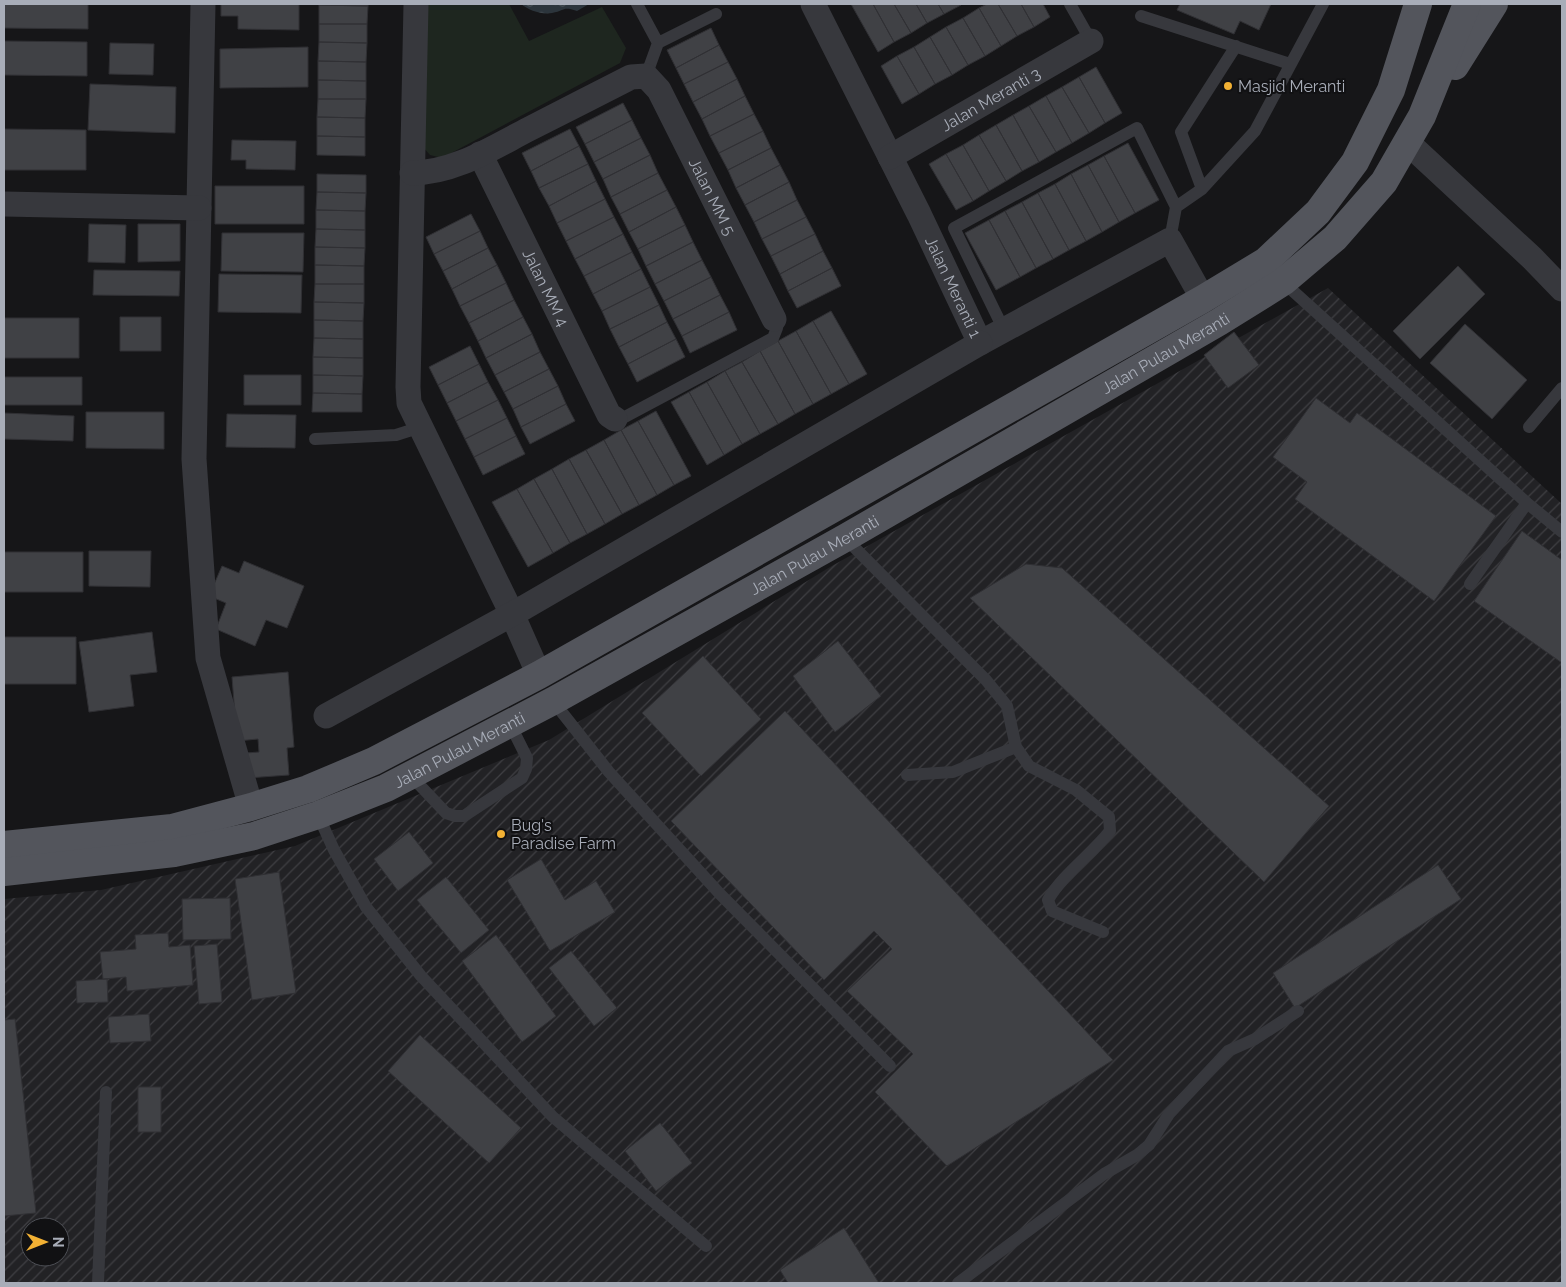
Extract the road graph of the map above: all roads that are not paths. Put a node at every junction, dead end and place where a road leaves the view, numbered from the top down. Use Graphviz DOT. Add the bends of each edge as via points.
graph roads {
  1 [pos="203,4"];
  2 [pos="416,4"];
  3 [pos="637,4"];
  4 [pos="813,4"];
  5 [pos="1070,4"];
  6 [pos="1323,4"];
  7 [pos="1418,4"];
  8 [pos="1466,4"];
  9 [pos="1494,4"];
  10 [pos="716,14"];
  11 [pos="1141,16"];
  12 [pos="1091,41"];
  13 [pos="658,43"];
  14 [pos="1236,46"];
  15 [pos="1290,64"];
  16 [pos="646,76"];
  17 [pos="1422,116"];
  18 [pos="1408,143"];
  19 [pos="480,154"];
  20 [pos="890,157"];
  21 [pos="412,173"];
  22 [pos="1202,189"];
  23 [pos="4,204"];
  24 [pos="1176,207"];
  25 [pos="199,208"];
  26 [pos="1170,240"];
  27 [pos="1283,282"];
  28 [pos="1562,289"];
  29 [pos="1203,299"];
  30 [pos="774,320"];
  31 [pos="1004,330"];
  32 [pos="980,343"];
  33 [pos="1562,388"];
  34 [pos="615,419"];
  35 [pos="421,428"];
  36 [pos="1529,428"];
  37 [pos="316,439"];
  38 [pos="1527,504"];
  39 [pos="1562,532"];
  40 [pos="845,538"];
  41 [pos="1470,584"];
  42 [pos="512,614"];
  43 [pos="539,675"];
  44 [pos="553,702"];
  45 [pos="326,716"];
  46 [pos="510,724"];
  47 [pos="1016,747"];
  48 [pos="907,775"];
  49 [pos="411,776"];
  50 [pos="251,807"];
  51 [pos="318,814"];
  52 [pos="4,846"];
  53 [pos="4,872"];
  54 [pos="1103,932"];
  55 [pos="1298,1012"];
  56 [pos="890,1066"];
  57 [pos="106,1092"];
  58 [pos="706,1246"];
  59 [pos="98,1283"];
  60 [pos="958,1283"];
  1 -- 25 [label="street"];
  2 -- 21 [label="street"];
  3 -- 13 [label="lane"];
  4 -- 20 [label="street, Jalan Meranti 1"];
  5 -- 12 [label="lane"];
  6 -- 15 [label="lane"];
  7 -- 29 [label="main road, Jalan Pulau Meranti" via="1391,90 1355,162 1318,212 1266,261"];
  8 -- 17 [label="main road, Jalan Pulau Meranti"];
  9 -- 17 [label="main road"];
  10 -- 13 [label="lane"];
  11 -- 14 [label="lane"];
  12 -- 20 [label="street, Jalan Meranti 3"];
  13 -- 16 [label="lane"];
  14 -- 15 [label="lane"];
  14 -- 22 [label="lane" via="1181,132"];
  15 -- 22 [label="lane" via="1255,131"];
  16 -- 19 [label="street" via="631,77"];
  16 -- 30 [label="street, Jalan MM 5" via="659,90"];
  17 -- 18 [label="main road, Jalan Pulau Meranti"];
  18 -- 27 [label="main road, Jalan Pulau Meranti" via="1384,182 1335,238"];
  18 -- 28 [label="street"];
  19 -- 21 [label="street" via="444,170"];
  19 -- 34 [label="street, Jalan MM 4" via="609,415"];
  20 -- 32 [label="street, Jalan Meranti 1"];
  21 -- 35 [label="street" via="408,387 409,403"];
  22 -- 24 [label="lane"];
  23 -- 25 [label="street"];
  24 -- 26 [label="lane"];
  24 -- 31 [label="lane" via="1137,128 954,228"];
  25 -- 50 [label="street" via="194,459 208,658"];
  26 -- 29 [label="street"];
  26 -- 31 [label="street, Jalan Meranti 1"];
  27 -- 38 [label="lane"];
  27 -- 40 [label="main road, Jalan Pulau Meranti"];
  29 -- 43 [label="main road, Jalan Pulau Meranti"];
  30 -- 34 [label="lane" via="774,338 621,419"];
  31 -- 32 [label="street, Jalan Meranti 1"];
  32 -- 42 [label="street"];
  33 -- 36 [label="lane"];
  35 -- 37 [label="lane" via="396,435"];
  35 -- 42 [label="street"];
  38 -- 39 [label="lane"];
  38 -- 41 [label="lane"];
  40 -- 44 [label="main road, Jalan Pulau Meranti"];
  40 -- 47 [label="lane" via="986,680 1007,706"];
  42 -- 43 [label="street"];
  42 -- 45 [label="street"];
  43 -- 50 [label="main road, Jalan Pulau Meranti" via="374,761 308,789"];
  44 -- 46 [label="main road, Jalan Pulau Meranti"];
  44 -- 56 [label="lane" via="609,772 720,894"];
  46 -- 49 [label="main road, Jalan Pulau Meranti"];
  46 -- 49 [label="lane" via="527,758 522,778 464,816 446,813"];
  47 -- 48 [label="lane" via="953,772"];
  47 -- 54 [label="lane" via="1029,766 1076,790 1109,817 1110,831 1054,889 1048,900 1052,911"];
  49 -- 51 [label="main road, Jalan Pulau Meranti"];
  50 -- 52 [label="main road, Jalan Pulau Meranti" via="172,828"];
  51 -- 53 [label="main road, Jalan Pulau Meranti" via="254,836 174,852"];
  51 -- 58 [label="lane" via="366,907 421,976 553,1117"];
  55 -- 60 [label="lane" via="1255,1039 1228,1051 1169,1114 1149,1144 1137,1155 1104,1174"];
  57 -- 59 [label="lane"];
}
